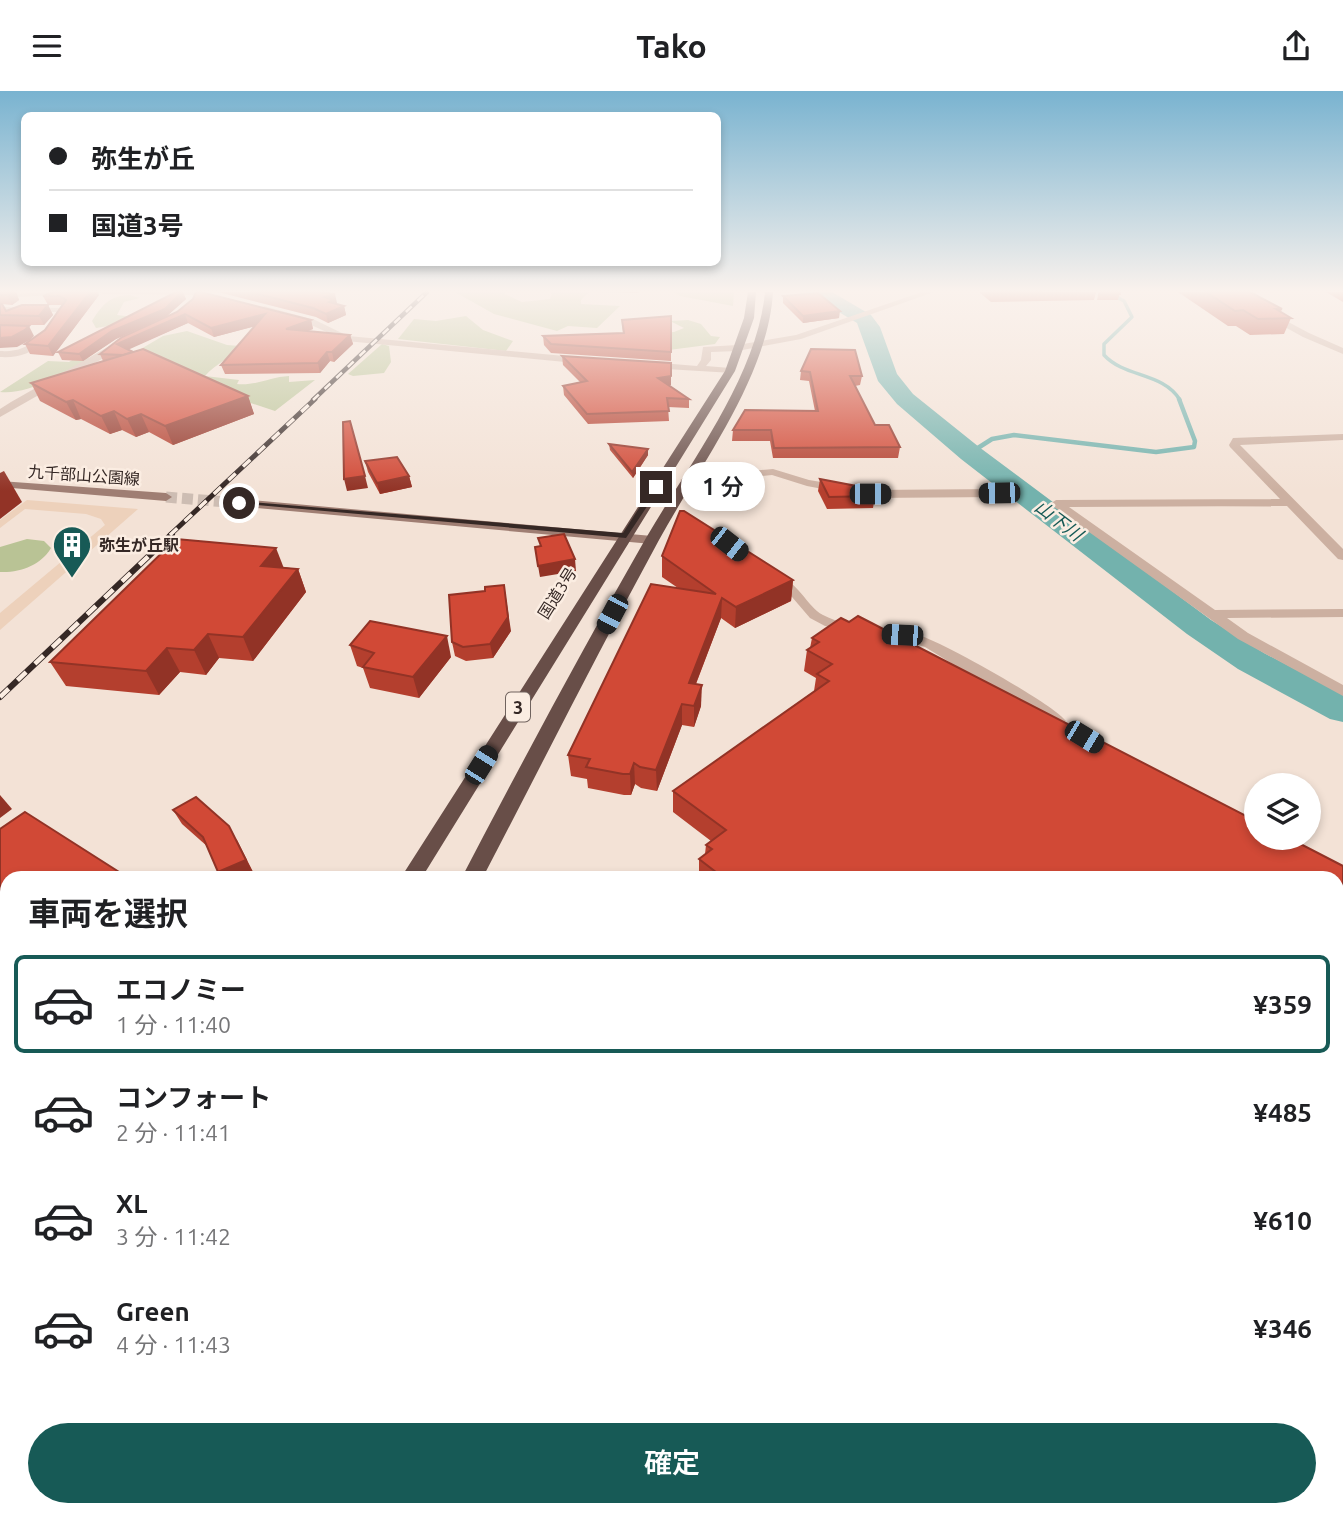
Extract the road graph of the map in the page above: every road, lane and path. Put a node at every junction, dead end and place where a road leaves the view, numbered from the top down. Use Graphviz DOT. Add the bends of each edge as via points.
graph roads {
  1 [pos="100,358"];
  2 [pos="560,358"];
  3 [pos="706,358"];
  4 [pos="734,358"];
  5 [pos="754,358"];
  6 [pos="597,362"];
  7 [pos="633,364"];
  8 [pos="699,369"];
  9 [pos="730,371"];
  10 [pos="0,414"];
  11 [pos="1343,437"];
  12 [pos="686,480"];
  13 [pos="0,484"];
  14 [pos="999,493"];
  15 [pos="166,497"];
  16 [pos="1288,502"];
  17 [pos="239,503"];
  18 [pos="626,536"];
  19 [pos="652,540"];
  20 [pos="1343,556"];
  21 [pos="758,567"];
  22 [pos="1343,613"];
  23 [pos="1212,614"];
  24 [pos="1343,691"];
  25 [pos="1068,727"];
  26 [pos="415,871"];
  27 [pos="475,871"];
  1 -- 10 [label="street"];
  2 -- 6 [label="street"];
  3 -- 8 [label="street"];
  4 -- 9 [label="highway, 国道3号 / 3"];
  5 -- 12 [label="highway, 3"];
  7 -- 8 [label="street"];
  8 -- 9 [label="street"];
  9 -- 18 [label="highway, 国道3号 / 3"];
  11 -- 16 [label="street" via="1237,440 1234,445"];
  12 -- 14 [label="street" via="773,472 870,494"];
  12 -- 19 [label="highway, 3" via="669,523"];
  13 -- 15 [label="main road, 九千部山公園線"];
  16 -- 20 [label="street"];
  16 -- 23 [label="street" via="1056,504"];
  17 -- 18 [label="main road"];
  18 -- 19 [label="main road"];
  18 -- 26 [label="highway, 国道3号 / 3"];
  19 -- 27 [label="highway, 3"];
  21 -- 25 [label="street" via="803,600 815,616 836,625 931,644"];
  22 -- 23 [label="street"];
  23 -- 24 [label="street"];
}
